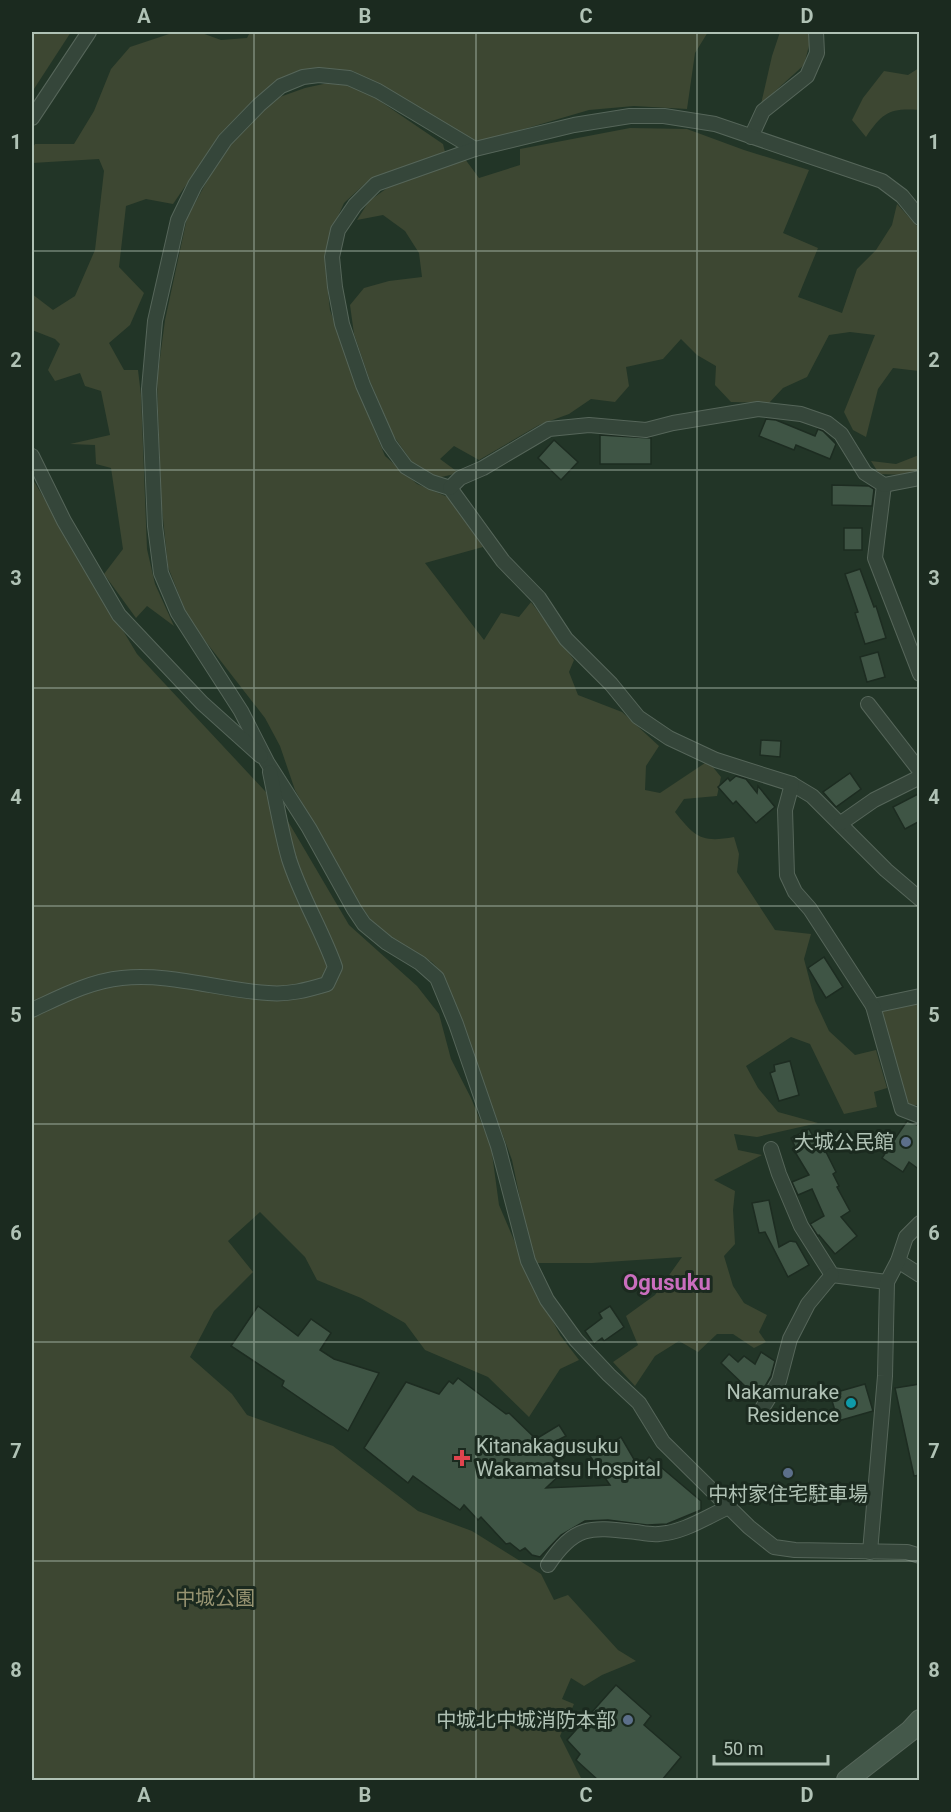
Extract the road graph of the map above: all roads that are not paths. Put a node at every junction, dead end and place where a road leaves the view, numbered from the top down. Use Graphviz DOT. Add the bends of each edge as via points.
graph roads {
  1 [pos="89,32"];
  2 [pos="816,32"];
  3 [pos="32,118"];
  4 [pos="751,137"];
  5 [pos="476,149"];
  6 [pos="920,218"];
  7 [pos="32,456"];
  8 [pos="920,478"];
  9 [pos="884,485"];
  10 [pos="450,488"];
  11 [pos="920,674"];
  12 [pos="868,704"];
  13 [pos="267,762"];
  14 [pos="920,771"];
  15 [pos="920,777"];
  16 [pos="792,784"];
  17 [pos="841,823"];
  18 [pos="920,880"];
  19 [pos="906,888"];
  20 [pos="920,899"];
  21 [pos="920,996"];
  22 [pos="873,1006"];
  23 [pos="32,1010"];
  24 [pos="920,1116"];
  25 [pos="771,1149"];
  26 [pos="920,1223"];
  27 [pos="898,1261"];
  28 [pos="832,1275"];
  29 [pos="920,1275"];
  30 [pos="887,1282"];
  31 [pos="760,1412"];
  32 [pos="729,1507"];
  33 [pos="870,1552"];
  34 [pos="920,1556"];
  35 [pos="548,1565"];
  36 [pos="920,1720"];
  37 [pos="847,1780"];
  1 -- 3 [label="street"];
  2 -- 4 [label="street" via="817,53 807,76 763,111"];
  4 -- 5 [label="street" via="715,124 664,116 630,116"];
  4 -- 6 [label="street" via="882,182 902,196"];
  5 -- 10 [label="street" via="376,183 338,230 332,257 342,324 389,444 406,467 430,482"];
  5 -- 13 [label="street" via="378,91 348,78 303,77 281,86 225,140 195,184 178,220 155,321 149,389 154,515 161,573 178,613 241,711"];
  7 -- 13 [label="street" via="64,521 119,615 202,704"];
  8 -- 9 [label="street"];
  9 -- 10 [label="street" via="865,472 841,434 827,423 801,414 758,409 646,430 589,425 549,429 460,478"];
  9 -- 11 [label="street" via="875,558"];
  10 -- 16 [label="street" via="503,561 539,598 566,639 612,684 638,717 669,738 716,760"];
  12 -- 14 [label="street"];
  13 -- 23 [label="street" via="289,859 335,967 327,984 299,992 269,993 159,978 121,978 72,991"];
  13 -- 32 [label="street" via="364,924 437,978 498,1146 528,1261 547,1300 576,1340 639,1403 663,1442"];
  15 -- 17 [label="street" via="874,800"];
  16 -- 17 [label="street" via="812,796"];
  16 -- 22 [label="street" via="785,810 787,875"];
  17 -- 19 [label="street"];
  18 -- 19 [label="street"];
  19 -- 20 [label="street"];
  21 -- 22 [label="street"];
  22 -- 24 [label="street" via="902,1109"];
  25 -- 28 [label="street" via="801,1226"];
  26 -- 27 [label="street" via="906,1237"];
  27 -- 29 [label="street"];
  27 -- 30 [label="street"];
  28 -- 30 [label="street"];
  28 -- 31 [label="street" via="808,1304 790,1339 778,1381"];
  30 -- 33 [label="street" via="885,1376"];
  32 -- 33 [label="street" via="774,1547"];
  32 -- 35 [label="street" via="698,1524 658,1535 585,1530 573,1537"];
  33 -- 34 [label="street"];
  36 -- 37 [label="main road"];
}
